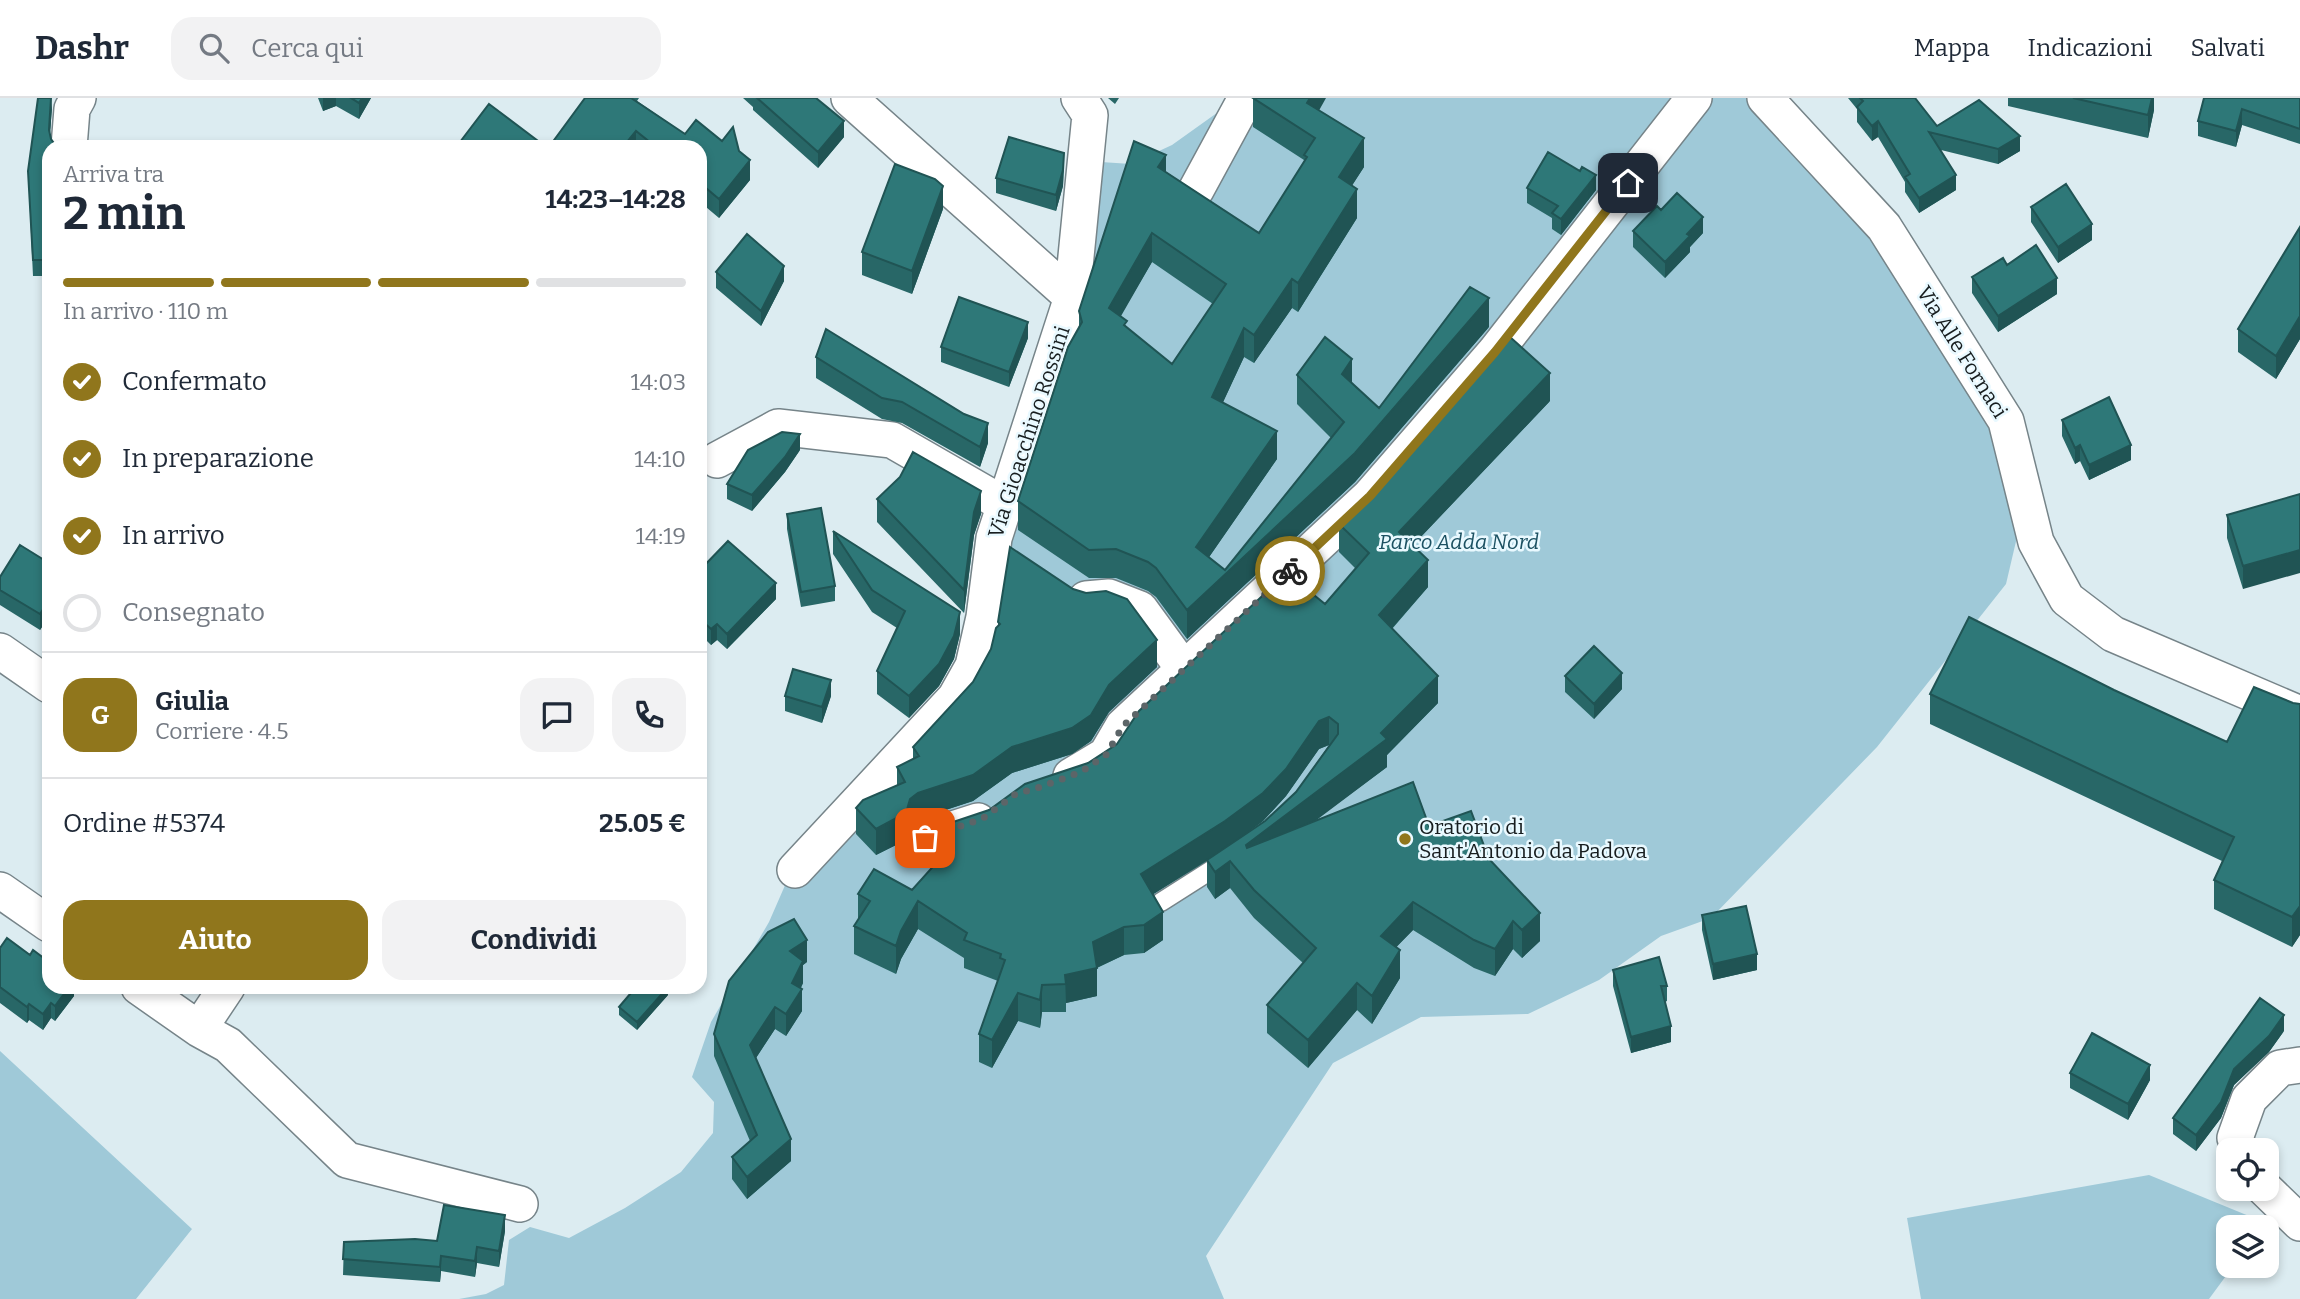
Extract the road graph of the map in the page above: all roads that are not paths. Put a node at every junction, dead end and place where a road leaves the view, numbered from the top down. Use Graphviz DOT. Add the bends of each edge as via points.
graph roads {
  1 [pos="78,98"];
  2 [pos="849,98"];
  3 [pos="1079,98"];
  4 [pos="1246,98"];
  5 [pos="1694,98"];
  6 [pos="1765,98"];
  7 [pos="70,140"];
  8 [pos="1196,190"];
  9 [pos="1072,296"];
  10 [pos="717,460"];
  11 [pos="1005,505"];
  12 [pos="1062,584"];
  13 [pos="0,651"];
  14 [pos="1184,668"];
  15 [pos="42,680"];
  16 [pos="2300,714"];
  17 [pos="1044,786"];
  18 [pos="1000,806"];
  19 [pos="925,838"];
  20 [pos="1242,850"];
  21 [pos="795,870"];
  22 [pos="0,890"];
  23 [pos="1161,902"];
  24 [pos="42,919"];
  25 [pos="149,994"];
  26 [pos="222,994"];
  27 [pos="199,1029"];
  28 [pos="2300,1065"];
  29 [pos="2235,1138"];
  30 [pos="2277,1201"];
  31 [pos="520,1205"];
  32 [pos="2300,1223"];
  1 -- 7 [label="street" via="72,109"];
  2 -- 9 [label="street"];
  3 -- 9 [label="street, Via Gioacchino Rossini" via="1090,115"];
  4 -- 8 [label="street"];
  5 -- 14 [label="street" via="1495,352 1370,496"];
  6 -- 16 [label="street, Via Alle Fornaci" via="1884,227 2006,421 2036,542 2067,599 2113,634"];
  9 -- 11 [label="street, Via Gioacchino Rossini"];
  10 -- 11 [label="street" via="778,426 892,440"];
  11 -- 21 [label="street, Via Gioacchino Rossini" via="1007,547 973,666 955,698"];
  12 -- 14 [label="street" via="1084,599 1109,597 1140,609"];
  13 -- 15 [label="street"];
  14 -- 17 [label="street" via="1123,726 1106,755 1081,772"];
  18 -- 19 [label="street" via="982,819"];
  20 -- 23 [label="lane"];
  22 -- 24 [label="street"];
  25 -- 27 [label="street"];
  26 -- 27 [label="street"];
  27 -- 31 [label="street" via="228,1045 347,1160"];
  28 -- 29 [label="street" via="2280,1068 2249,1099"];
  30 -- 32 [label="street"];
}
